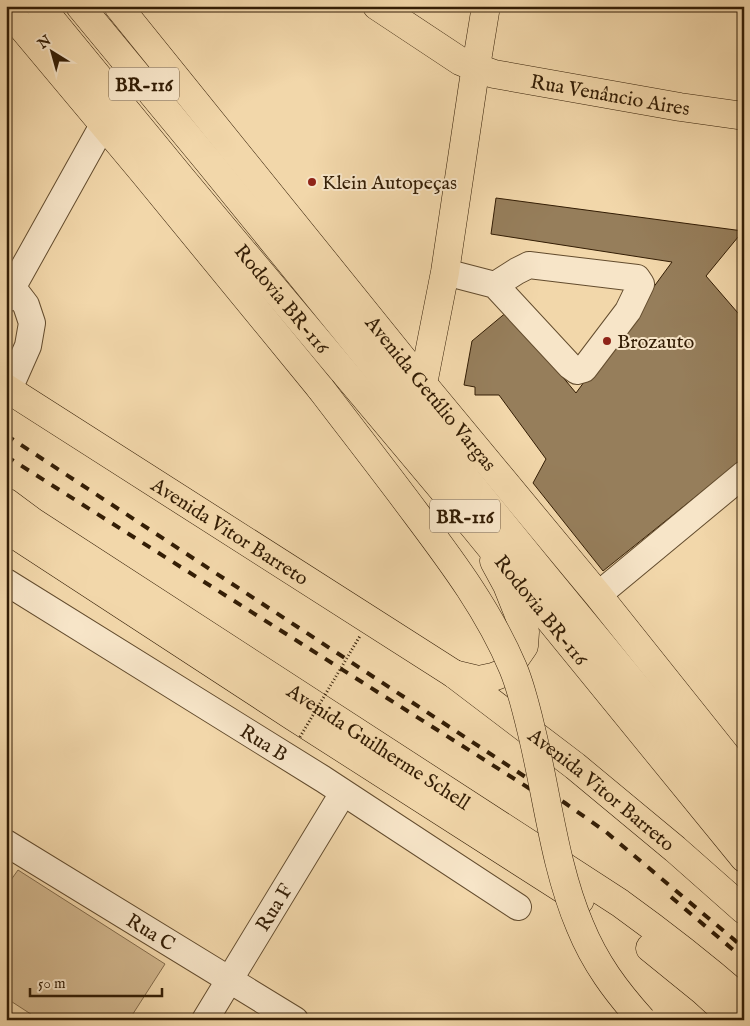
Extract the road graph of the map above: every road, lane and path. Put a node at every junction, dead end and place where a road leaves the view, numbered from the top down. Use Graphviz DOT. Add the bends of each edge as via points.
graph roads {
  1 [pos="40,6"];
  2 [pos="80,6"];
  3 [pos="118,6"];
  4 [pos="377,6"];
  5 [pos="486,6"];
  6 [pos="6,8"];
  7 [pos="477,68"];
  8 [pos="744,116"];
  9 [pos="104,125"];
  10 [pos="446,272"];
  11 [pos="495,285"];
  12 [pos="10,294"];
  13 [pos="423,384"];
  14 [pos="8,389"];
  15 [pos="744,474"];
  16 [pos="6,502"];
  17 [pos="474,527"];
  18 [pos="6,528"];
  19 [pos="6,582"];
  20 [pos="598,595"];
  21 [pos="360,636"];
  22 [pos="454,674"];
  23 [pos="298,716"];
  24 [pos="744,778"];
  25 [pos="343,793"];
  26 [pos="744,818"];
  27 [pos="6,843"];
  28 [pos="744,858"];
  29 [pos="518,907"];
  30 [pos="744,910"];
  31 [pos="230,980"];
  32 [pos="709,983"];
  33 [pos="744,1001"];
  34 [pos="205,1020"];
  35 [pos="295,1020"];
  36 [pos="642,1020"];
  37 [pos="735,1020"];
  1 -- 17 [label="main road, Rodovia BR-116 / BR-116"];
  2 -- 26 [label="main road, Rodovia BR-116 / BR-116"];
  3 -- 13 [label="main road, Avenida Getúlio Vargas"];
  4 -- 7 [label="main road, Rua Venâncio Aires" via="460,61"];
  5 -- 7 [label="main road"];
  6 -- 9 [label="main road"];
  7 -- 8 [label="main road, Rua Venâncio Aires" via="494,74"];
  7 -- 10 [label="main road"];
  9 -- 12 [label="street"];
  9 -- 36 [label="main road, bridge" via="320,389 453,564 483,609 514,669 536,750 559,860 579,926 604,972"];
  10 -- 11 [label="street"];
  10 -- 13 [label="main road"];
  11 -- 11 [label="street" via="577,371 584,370 628,311 641,284 637,278 529,265"];
  12 -- 14 [label="street" via="26,305 32,323 28,346"];
  13 -- 20 [label="main road, Avenida Getúlio Vargas"];
  14 -- 22 [label="main road, Avenida Vitor Barreto"];
  15 -- 20 [label="street"];
  16 -- 23 [label="main road, Avenida Guilherme Schell"];
  17 -- 22 [label="main road, Avenida Vitor Barreto" via="508,585 525,632 524,646 506,672 479,680"];
  17 -- 28 [label="main road, Rodovia BR-116 / BR-116"];
  18 -- 23 [label="main road, Avenida Guilherme Schell"];
  19 -- 25 [label="street, Rua B"];
  20 -- 24 [label="main road, Avenida Getúlio Vargas"];
  21 -- 23 [label="path, bridge"];
  22 -- 30 [label="main road, Avenida Vitor Barreto" via="582,772"];
  23 -- 32 [label="main road, Avenida Guilherme Schell"];
  25 -- 29 [label="street, Rua B"];
  25 -- 31 [label="street, Rua F"];
  27 -- 31 [label="street, Rua C"];
  31 -- 34 [label="street, Rua F"];
  31 -- 35 [label="street, Rua C"];
  32 -- 33 [label="main road, Avenida Guilherme Schell"];
  32 -- 37 [label="main road, Avenida Guilherme Schell"];
}
